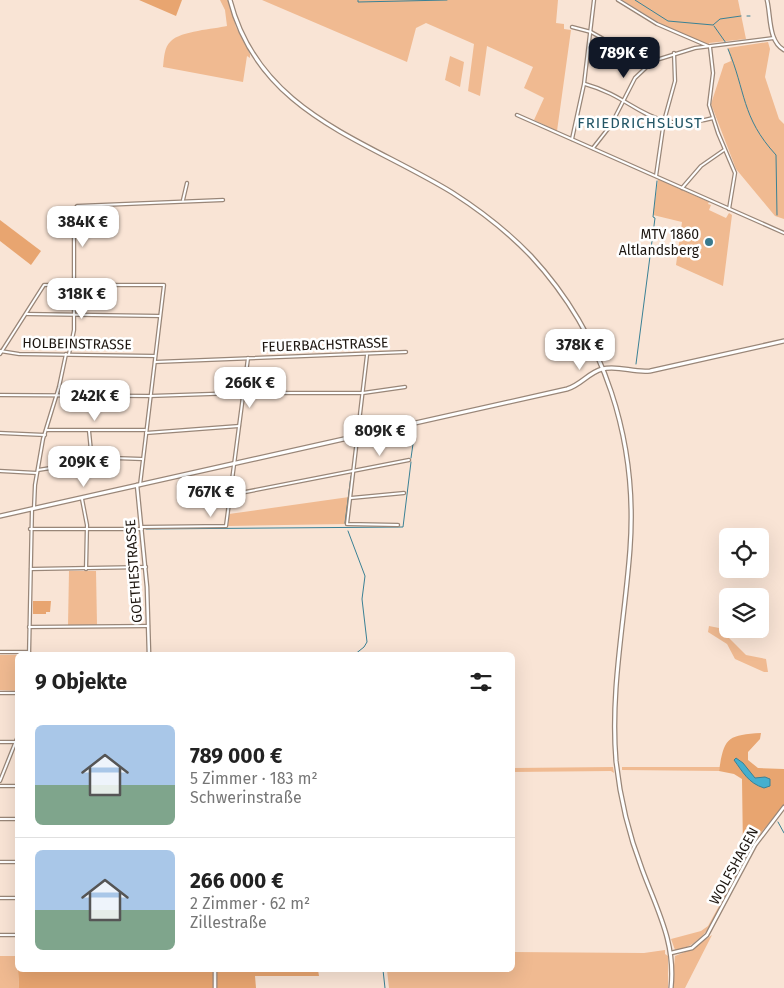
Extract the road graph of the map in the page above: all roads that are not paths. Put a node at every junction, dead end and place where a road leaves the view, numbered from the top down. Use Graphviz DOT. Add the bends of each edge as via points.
graph roads {
  1 [pos="230,0"];
  2 [pos="594,0"];
  3 [pos="618,0"];
  4 [pos="767,0"];
  5 [pos="572,27"];
  6 [pos="591,32"];
  7 [pos="774,38"];
  8 [pos="710,46"];
  9 [pos="784,50"];
  10 [pos="674,52"];
  11 [pos="648,64"];
  12 [pos="584,84"];
  13 [pos="623,101"];
  14 [pos="517,114"];
  15 [pos="713,118"];
  16 [pos="664,121"];
  17 [pos="572,139"];
  18 [pos="593,148"];
  19 [pos="725,149"];
  20 [pos="656,176"];
  21 [pos="188,183"];
  22 [pos="682,188"];
  23 [pos="223,200"];
  24 [pos="183,201"];
  25 [pos="729,209"];
  26 [pos="784,233"];
  27 [pos="74,284"];
  28 [pos="27,314"];
  29 [pos="74,315"];
  30 [pos="160,316"];
  31 [pos="784,341"];
  32 [pos="1,352"];
  33 [pos="406,352"];
  34 [pos="67,354"];
  35 [pos="368,355"];
  36 [pos="154,356"];
  37 [pos="248,358"];
  38 [pos="155,362"];
  39 [pos="603,369"];
  40 [pos="405,387"];
  41 [pos="243,393"];
  42 [pos="363,393"];
  43 [pos="0,395"];
  44 [pos="56,395"];
  45 [pos="150,396"];
  46 [pos="239,426"];
  47 [pos="47,430"];
  48 [pos="89,431"];
  49 [pos="146,432"];
  50 [pos="0,433"];
  51 [pos="45,435"];
  52 [pos="358,436"];
  53 [pos="142,459"];
  54 [pos="409,460"];
  55 [pos="92,462"];
  56 [pos="234,464"];
  57 [pos="0,470"];
  58 [pos="354,471"];
  59 [pos="38,472"];
  60 [pos="139,485"];
  61 [pos="404,493"];
  62 [pos="230,496"];
  63 [pos="82,498"];
  64 [pos="351,498"];
  65 [pos="33,509"];
  66 [pos="0,516"];
  67 [pos="398,525"];
  68 [pos="142,528"];
  69 [pos="30,529"];
  70 [pos="86,529"];
  71 [pos="146,567"];
  72 [pos="30,569"];
  73 [pos="86,569"];
  74 [pos="148,626"];
  75 [pos="29,627"];
  76 [pos="0,652"];
  77 [pos="29,652"];
  78 [pos="149,652"];
  79 [pos="15,653"];
  80 [pos="0,693"];
  81 [pos="15,693"];
  82 [pos="0,742"];
  83 [pos="15,742"];
  84 [pos="12,750"];
  85 [pos="0,781"];
  86 [pos="0,786"];
  87 [pos="15,786"];
  88 [pos="784,808"];
  89 [pos="0,819"];
  90 [pos="15,819"];
  91 [pos="0,862"];
  92 [pos="15,862"];
  93 [pos="0,898"];
  94 [pos="15,898"];
  95 [pos="0,935"];
  96 [pos="15,935"];
  97 [pos="671,953"];
  98 [pos="215,972"];
  99 [pos="215,988"];
  100 [pos="671,988"];
  1 -- 39 [label="main road" via="235,21 255,60 290,98 339,132 454,194 484,214 529,254 560,291"];
  2 -- 6 [label="street"];
  3 -- 8 [label="street" via="657,24"];
  4 -- 7 [label="street"];
  5 -- 6 [label="street"];
  6 -- 11 [label="street"];
  6 -- 12 [label="street"];
  7 -- 8 [label="street"];
  7 -- 9 [label="street"];
  8 -- 10 [label="street"];
  8 -- 15 [label="street" via="713,73 709,103"];
  10 -- 11 [label="street"];
  10 -- 16 [label="street" via="675,81"];
  11 -- 13 [label="street" via="635,78"];
  12 -- 13 [label="street"];
  12 -- 17 [label="street"];
  13 -- 16 [label="street"];
  13 -- 18 [label="street" via="611,125"];
  14 -- 17 [label="street"];
  15 -- 16 [label="street" via="690,123"];
  15 -- 19 [label="street"];
  16 -- 20 [label="street"];
  17 -- 18 [label="street"];
  18 -- 20 [label="street"];
  19 -- 22 [label="street" via="701,166"];
  19 -- 25 [label="street" via="735,173"];
  20 -- 22 [label="street"];
  21 -- 24 [label="street"];
  22 -- 25 [label="street"];
  23 -- 24 [label="street"];
  24 -- 27 [label="street" via="77,206 74,210"];
  25 -- 26 [label="street"];
  27 -- 28 [label="street" via="44,285"];
  27 -- 29 [label="street"];
  27 -- 30 [label="street" via="164,285"];
  28 -- 29 [label="street"];
  28 -- 32 [label="street"];
  29 -- 30 [label="street"];
  29 -- 34 [label="street"];
  30 -- 36 [label="street"];
  31 -- 39 [label="main road" via="650,371 616,366"];
  32 -- 34 [label="street, HOLBEINSTRASSE"];
  33 -- 35 [label="street, FEUERBACHSTRASSE"];
  34 -- 36 [label="street, HOLBEINSTRASSE"];
  34 -- 44 [label="street"];
  35 -- 37 [label="street, FEUERBACHSTRASSE"];
  35 -- 42 [label="street"];
  36 -- 38 [label="street"];
  37 -- 38 [label="street, FEUERBACHSTRASSE"];
  37 -- 41 [label="street"];
  38 -- 45 [label="street"];
  39 -- 52 [label="main road" via="567,389"];
  39 -- 97 [label="main road" via="620,418 631,499 630,548 616,685 616,761 625,816 642,871 663,919"];
  40 -- 42 [label="street"];
  41 -- 42 [label="street"];
  41 -- 45 [label="street"];
  41 -- 46 [label="street"];
  42 -- 52 [label="street"];
  43 -- 44 [label="street"];
  44 -- 45 [label="street"];
  44 -- 47 [label="street"];
  45 -- 49 [label="street"];
  46 -- 49 [label="street"];
  46 -- 56 [label="street"];
  47 -- 48 [label="street"];
  47 -- 51 [label="street"];
  48 -- 49 [label="street"];
  48 -- 55 [label="street"];
  49 -- 53 [label="street"];
  50 -- 51 [label="street"];
  51 -- 59 [label="street"];
  52 -- 56 [label="main road"];
  52 -- 58 [label="street"];
  53 -- 55 [label="street" via="114,458"];
  53 -- 60 [label="street"];
  54 -- 58 [label="street"];
  55 -- 59 [label="street"];
  56 -- 60 [label="main road"];
  56 -- 62 [label="street"];
  57 -- 59 [label="street"];
  58 -- 62 [label="street"];
  58 -- 64 [label="street"];
  59 -- 65 [label="street"];
  60 -- 63 [label="main road"];
  60 -- 68 [label="street, GOETHESTRASSE"];
  61 -- 64 [label="street"];
  62 -- 68 [label="street" via="225,527"];
  63 -- 65 [label="main road"];
  63 -- 70 [label="street"];
  64 -- 67 [label="street" via="347,524"];
  65 -- 66 [label="main road"];
  65 -- 69 [label="street"];
  68 -- 70 [label="street"];
  68 -- 71 [label="street, GOETHESTRASSE"];
  69 -- 70 [label="street"];
  69 -- 72 [label="street"];
  70 -- 73 [label="street"];
  71 -- 73 [label="street"];
  71 -- 74 [label="street, GOETHESTRASSE"];
  72 -- 73 [label="street"];
  72 -- 75 [label="street"];
  74 -- 75 [label="street"];
  74 -- 78 [label="street, GOETHESTRASSE"];
  75 -- 77 [label="street"];
  76 -- 79 [label="street"];
  80 -- 81 [label="street"];
  82 -- 83 [label="street"];
  83 -- 84 [label="street"];
  84 -- 85 [label="street"];
  86 -- 87 [label="street"];
  88 -- 97 [label="street, WOLFSHAGEN" via="755,844 706,936 692,948"];
  89 -- 90 [label="street"];
  91 -- 92 [label="street"];
  93 -- 94 [label="street"];
  95 -- 96 [label="street"];
  97 -- 100 [label="main road"];
  98 -- 99 [label="street"];
}
